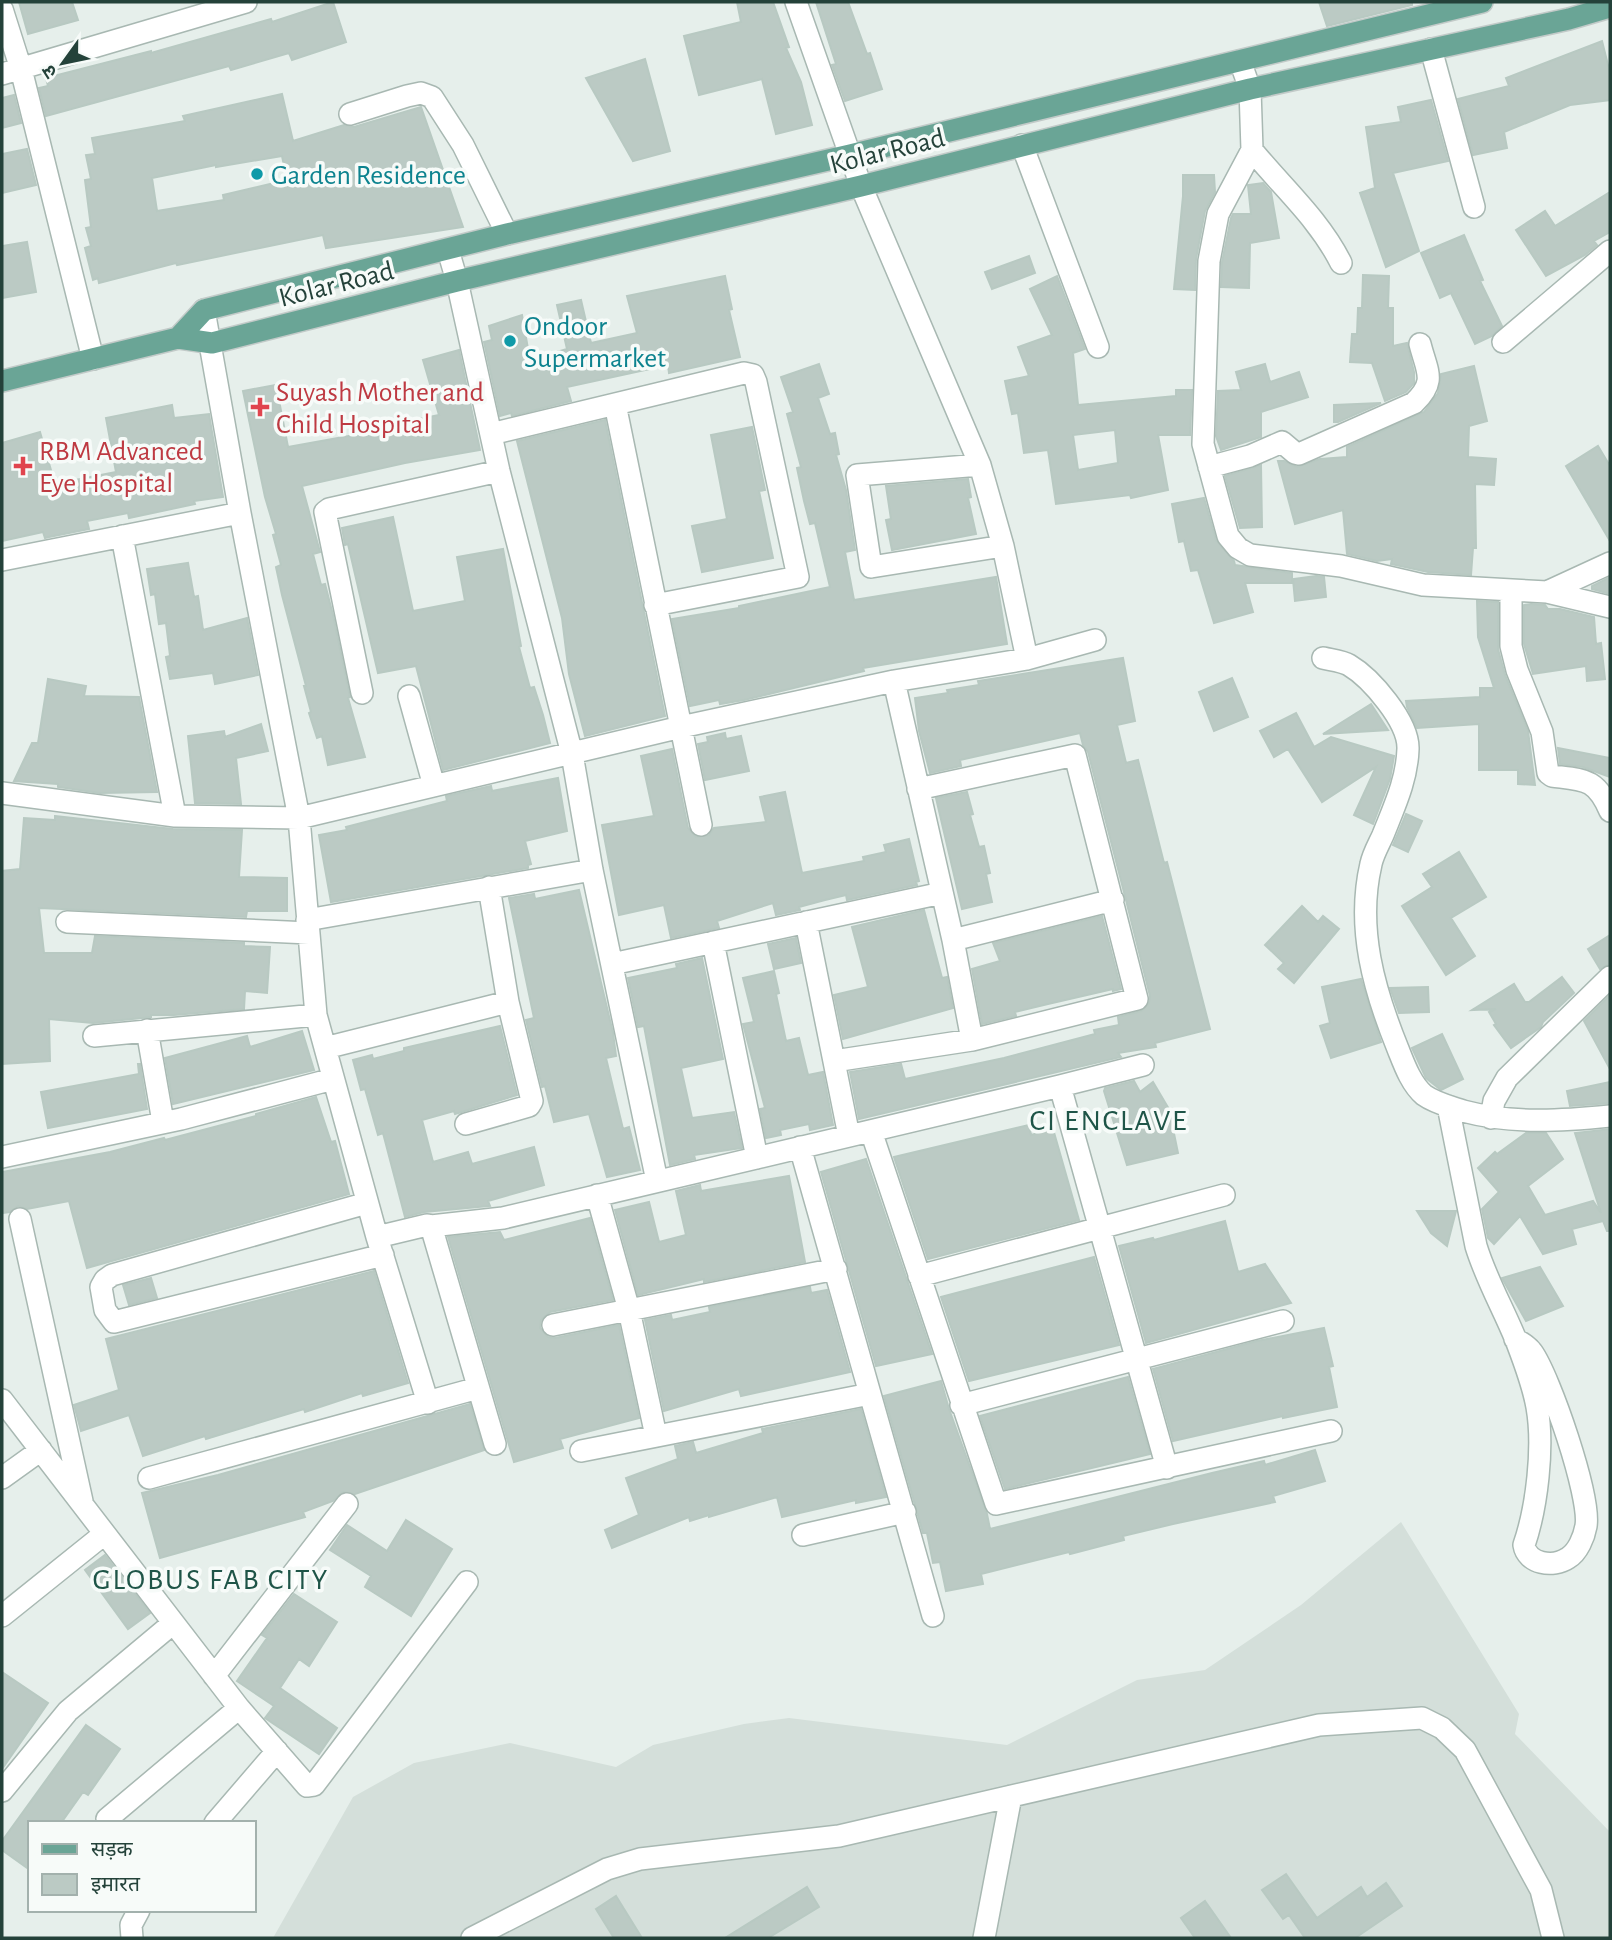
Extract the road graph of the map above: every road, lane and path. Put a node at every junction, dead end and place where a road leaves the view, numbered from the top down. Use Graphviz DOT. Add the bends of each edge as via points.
graph roads {
  1 [pos="796,2"];
  2 [pos="233,3"];
  3 [pos="1471,3"];
  4 [pos="1610,7"];
  5 [pos="2,9"];
  6 [pos="1431,49"];
  7 [pos="1240,61"];
  8 [pos="11,71"];
  9 [pos="1250,89"];
  10 [pos="350,114"];
  11 [pos="1022,145"];
  12 [pos="1252,150"];
  13 [pos="850,155"];
  14 [pos="861,186"];
  15 [pos="1474,207"];
  16 [pos="507,234"];
  17 [pos="448,250"];
  18 [pos="1610,251"];
  19 [pos="1341,263"];
  20 [pos="457,281"];
  21 [pos="204,310"];
  22 [pos="178,338"];
  23 [pos="1503,342"];
  24 [pos="212,343"];
  25 [pos="1420,344"];
  26 [pos="1098,347"];
  27 [pos="93,359"];
  28 [pos="2,382"];
  29 [pos="615,404"];
  30 [pos="491,434"];
  31 [pos="980,464"];
  32 [pos="1209,467"];
  33 [pos="499,471"];
  34 [pos="240,513"];
  35 [pos="122,536"];
  36 [pos="1003,546"];
  37 [pos="2,560"];
  38 [pos="1610,562"];
  39 [pos="1511,591"];
  40 [pos="1547,592"];
  41 [pos="655,605"];
  42 [pos="1610,607"];
  43 [pos="1095,640"];
  44 [pos="1323,658"];
  45 [pos="1027,659"];
  46 [pos="894,681"];
  47 [pos="362,693"];
  48 [pos="409,696"];
  49 [pos="681,727"];
  50 [pos="572,754"];
  51 [pos="434,786"];
  52 [pos="918,789"];
  53 [pos="2,793"];
  54 [pos="1610,811"];
  55 [pos="175,816"];
  56 [pos="299,818"];
  57 [pos="701,825"];
  58 [pos="592,870"];
  59 [pos="489,887"];
  60 [pos="942,893"];
  61 [pos="1113,900"];
  62 [pos="66,922"];
  63 [pos="806,922"];
  64 [pos="308,927"];
  65 [pos="953,940"];
  66 [pos="713,942"];
  67 [pos="612,964"];
  68 [pos="1610,977"];
  69 [pos="508,1002"];
  70 [pos="316,1015"];
  71 [pos="147,1030"];
  72 [pos="94,1036"];
  73 [pos="972,1040"];
  74 [pos="325,1048"];
  75 [pos="834,1061"];
  76 [pos="1143,1065"];
  77 [pos="334,1079"];
  78 [pos="1060,1086"];
  79 [pos="1448,1106"];
  80 [pos="1610,1116"];
  81 [pos="1491,1118"];
  82 [pos="163,1122"];
  83 [pos="466,1124"];
  84 [pos="871,1131"];
  85 [pos="849,1136"];
  86 [pos="800,1147"];
  87 [pos="2,1157"];
  88 [pos="757,1158"];
  89 [pos="657,1181"];
  90 [pos="597,1195"];
  91 [pos="1224,1195"];
  92 [pos="367,1203"];
  93 [pos="20,1219"];
  94 [pos="431,1226"];
  95 [pos="1100,1228"];
  96 [pos="380,1246"];
  97 [pos="836,1269"];
  98 [pos="919,1276"];
  99 [pos="629,1310"];
  100 [pos="1283,1321"];
  101 [pos="552,1325"];
  102 [pos="1515,1339"];
  103 [pos="1137,1359"];
  104 [pos="478,1388"];
  105 [pos="870,1394"];
  106 [pos="2,1400"];
  107 [pos="428,1403"];
  108 [pos="961,1405"];
  109 [pos="1331,1431"];
  110 [pos="656,1436"];
  111 [pos="495,1444"];
  112 [pos="41,1450"];
  113 [pos="581,1451"];
  114 [pos="1167,1468"];
  115 [pos="2,1478"];
  116 [pos="149,1478"];
  117 [pos="347,1504"];
  118 [pos="85,1510"];
  119 [pos="905,1512"];
  120 [pos="103,1535"];
  121 [pos="803,1535"];
  122 [pos="467,1582"];
  123 [pos="2,1616"];
  124 [pos="933,1616"];
  125 [pos="172,1624"];
  126 [pos="214,1676"];
  127 [pos="239,1709"];
  128 [pos="277,1751"];
  129 [pos="2,1791"];
  130 [pos="1011,1796"];
  131 [pos="107,1819"];
  132 [pos="217,1821"];
  133 [pos="138,1912"];
  134 [pos="132,1938"];
  135 [pos="472,1938"];
  136 [pos="984,1938"];
  137 [pos="1553,1938"];
  1 -- 13 [label="street"];
  2 -- 8 [label="street"];
  3 -- 7 [label="main road, Kolar Road"];
  4 -- 6 [label="main road, Kolar Road"];
  5 -- 8 [label="street"];
  6 -- 9 [label="main road, Kolar Road"];
  6 -- 15 [label="street"];
  7 -- 9 [label="street"];
  7 -- 13 [label="main road, Kolar Road"];
  8 -- 27 [label="street"];
  9 -- 11 [label="main road, Kolar Road"];
  9 -- 12 [label="street"];
  10 -- 16 [label="street" via="421,93 432,97 463,145"];
  11 -- 14 [label="main road, Kolar Road"];
  11 -- 26 [label="street"];
  12 -- 19 [label="street" via="1318,226"];
  12 -- 32 [label="street" via="1218,214 1209,261 1203,444"];
  13 -- 14 [label="street"];
  13 -- 16 [label="main road, Kolar Road"];
  14 -- 20 [label="main road, Kolar Road"];
  14 -- 31 [label="street"];
  16 -- 17 [label="main road, Kolar Road"];
  17 -- 20 [label="street"];
  17 -- 21 [label="main road, Kolar Road"];
  18 -- 23 [label="street"];
  20 -- 24 [label="main road, Kolar Road"];
  20 -- 30 [label="street"];
  21 -- 22 [label="main road"];
  21 -- 24 [label="street"];
  22 -- 24 [label="main road, Kolar Road"];
  22 -- 27 [label="main road, Kolar Road"];
  24 -- 34 [label="street"];
  25 -- 32 [label="street" via="1429,384 1401,411 1298,454 1282,442"];
  27 -- 28 [label="main road, Kolar Road"];
  29 -- 30 [label="street"];
  29 -- 41 [label="street"];
  29 -- 41 [label="street" via="744,373 753,375 799,577"];
  30 -- 33 [label="street"];
  31 -- 36 [label="street"];
  31 -- 36 [label="street" via="857,475 871,567"];
  32 -- 39 [label="street" via="1228,536 1250,555 1341,566 1423,585"];
  33 -- 47 [label="street" via="325,512"];
  33 -- 50 [label="street"];
  34 -- 35 [label="street"];
  34 -- 56 [label="street"];
  35 -- 37 [label="street"];
  35 -- 55 [label="street"];
  36 -- 45 [label="street"];
  38 -- 40 [label="street"];
  39 -- 40 [label="street"];
  39 -- 54 [label="street" via="1511,646 1542,732 1548,773 1591,783"];
  40 -- 42 [label="street"];
  41 -- 49 [label="street"];
  43 -- 45 [label="street"];
  44 -- 79 [label="street" via="1347,664 1372,685 1398,717 1409,746 1403,785 1371,862 1367,942 1371,975 1408,1074 1423,1094"];
  45 -- 46 [label="street"];
  46 -- 49 [label="street"];
  46 -- 52 [label="street"];
  48 -- 51 [label="street"];
  49 -- 50 [label="street"];
  49 -- 57 [label="street"];
  50 -- 51 [label="street"];
  50 -- 58 [label="street"];
  51 -- 56 [label="street"];
  52 -- 60 [label="street"];
  52 -- 61 [label="street" via="1075,755"];
  53 -- 55 [label="street"];
  55 -- 56 [label="street"];
  56 -- 64 [label="street"];
  58 -- 59 [label="street"];
  58 -- 67 [label="street"];
  59 -- 64 [label="street"];
  59 -- 69 [label="street"];
  60 -- 63 [label="street"];
  60 -- 65 [label="street"];
  61 -- 65 [label="street"];
  61 -- 73 [label="street" via="1137,999"];
  62 -- 64 [label="street"];
  63 -- 66 [label="street"];
  63 -- 75 [label="street"];
  64 -- 70 [label="street"];
  65 -- 73 [label="street"];
  66 -- 67 [label="street"];
  66 -- 88 [label="street"];
  67 -- 89 [label="street"];
  68 -- 81 [label="street" via="1507,1078 1494,1101"];
  69 -- 74 [label="street"];
  69 -- 83 [label="street" via="531,1104"];
  70 -- 71 [label="street"];
  70 -- 74 [label="street"];
  71 -- 72 [label="street"];
  71 -- 82 [label="street"];
  73 -- 75 [label="street"];
  74 -- 77 [label="street"];
  75 -- 85 [label="street"];
  76 -- 78 [label="street"];
  77 -- 82 [label="street"];
  77 -- 92 [label="street"];
  78 -- 84 [label="street"];
  78 -- 95 [label="street"];
  79 -- 81 [label="street"];
  79 -- 102 [label="street" via="1475,1246"];
  80 -- 81 [label="street" via="1550,1122"];
  82 -- 87 [label="street"];
  84 -- 85 [label="street"];
  84 -- 98 [label="street"];
  85 -- 86 [label="street"];
  86 -- 88 [label="street"];
  86 -- 97 [label="street"];
  88 -- 89 [label="street"];
  89 -- 90 [label="street"];
  90 -- 94 [label="street" via="503,1218"];
  90 -- 99 [label="street"];
  91 -- 95 [label="street"];
  92 -- 96 [label="street"];
  92 -- 96 [label="street" via="112,1275 101,1287 105,1310 114,1322"];
  93 -- 118 [label="street"];
  94 -- 96 [label="street"];
  94 -- 104 [label="street"];
  95 -- 98 [label="street"];
  95 -- 103 [label="street"];
  96 -- 107 [label="street"];
  97 -- 99 [label="street"];
  97 -- 105 [label="street"];
  98 -- 108 [label="street"];
  99 -- 101 [label="street"];
  99 -- 110 [label="street"];
  100 -- 103 [label="street"];
  102 -- 102 [label="street" via="1534,1391 1539,1428 1536,1504 1525,1550 1542,1563 1563,1561 1579,1545 1586,1508 1543,1370 1528,1346"];
  103 -- 108 [label="street"];
  103 -- 114 [label="street"];
  104 -- 107 [label="street"];
  104 -- 111 [label="street"];
  105 -- 110 [label="street"];
  105 -- 119 [label="street"];
  106 -- 112 [label="street"];
  107 -- 116 [label="street"];
  108 -- 114 [label="street" via="996,1504"];
  109 -- 114 [label="street"];
  110 -- 113 [label="street"];
  112 -- 115 [label="street"];
  112 -- 118 [label="street"];
  117 -- 126 [label="street"];
  118 -- 120 [label="street"];
  119 -- 121 [label="street"];
  119 -- 124 [label="street"];
  120 -- 123 [label="street"];
  120 -- 125 [label="street"];
  122 -- 128 [label="street" via="314,1785 307,1786"];
  125 -- 126 [label="street"];
  125 -- 129 [label="street" via="68,1711"];
  126 -- 127 [label="street"];
  127 -- 128 [label="street"];
  127 -- 131 [label="street"];
  128 -- 132 [label="street"];
  130 -- 135 [label="street" via="839,1836 640,1859 607,1869"];
  130 -- 136 [label="street"];
  130 -- 137 [label="street" via="1319,1725 1422,1718 1465,1750 1541,1890"];
  133 -- 134 [label="street" via="131,1925"];
}
